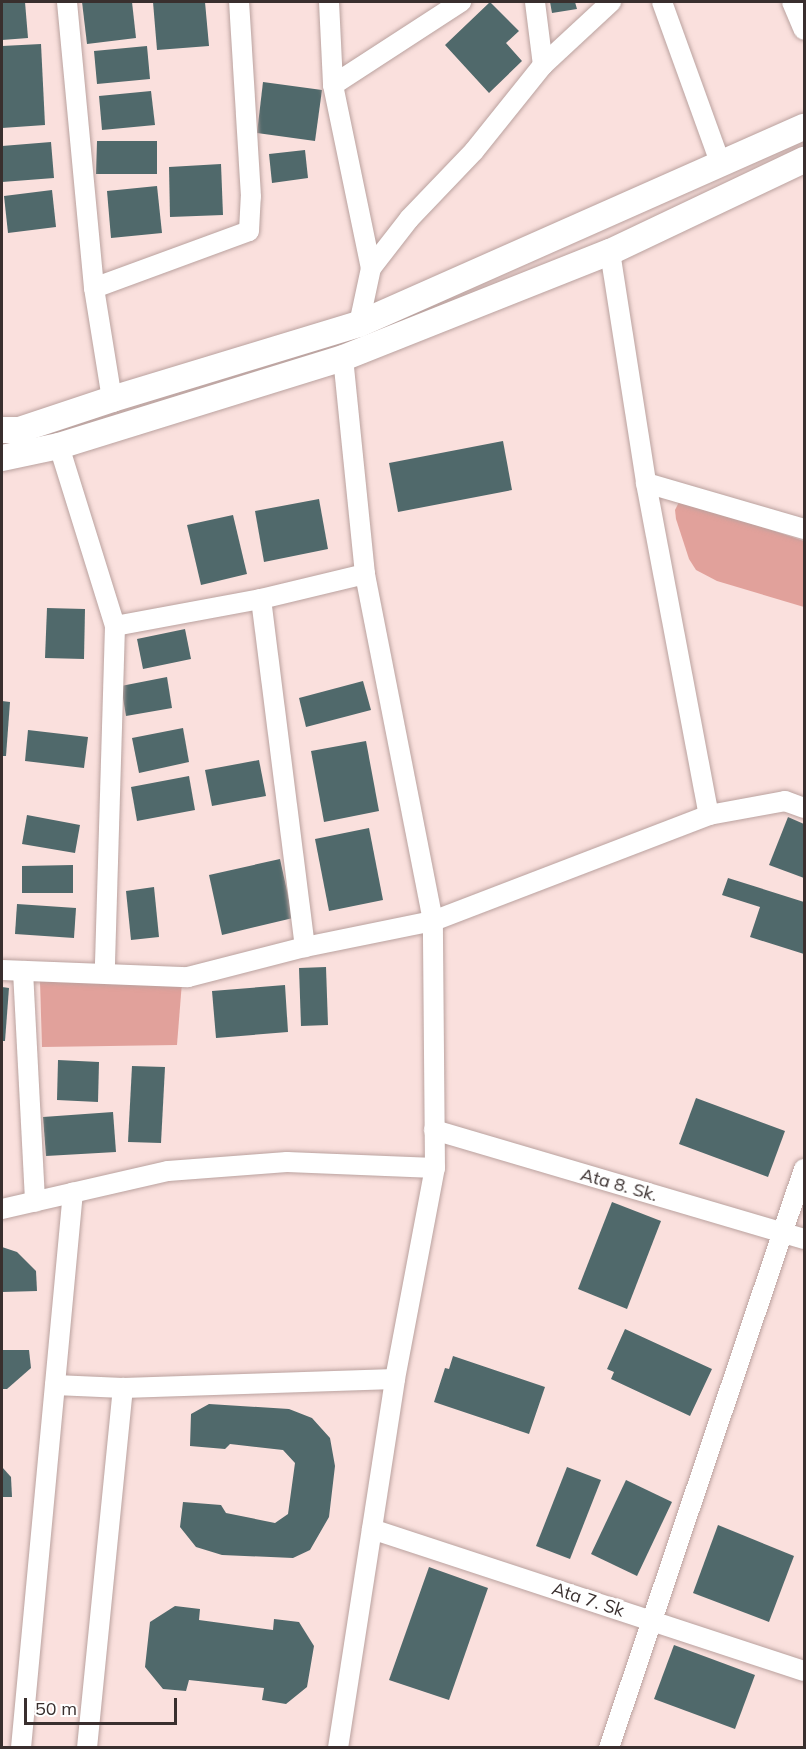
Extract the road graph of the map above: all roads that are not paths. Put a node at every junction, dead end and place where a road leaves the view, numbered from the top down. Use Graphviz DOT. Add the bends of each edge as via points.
graph roads {
  1 [pos="67,2"];
  2 [pos="239,2"];
  3 [pos="329,2"];
  4 [pos="535,2"];
  5 [pos="611,2"];
  6 [pos="662,2"];
  7 [pos="792,2"];
  8 [pos="456,3"];
  9 [pos="804,30"];
  10 [pos="543,65"];
  11 [pos="333,85"];
  12 [pos="804,127"];
  13 [pos="804,160"];
  14 [pos="721,165"];
  15 [pos="610,252"];
  16 [pos="371,268"];
  17 [pos="94,288"];
  18 [pos="358,324"];
  19 [pos="343,358"];
  20 [pos="112,399"];
  21 [pos="2,430"];
  22 [pos="59,446"];
  23 [pos="2,458"];
  24 [pos="646,483"];
  25 [pos="804,529"];
  26 [pos="365,574"];
  27 [pos="261,599"];
  28 [pos="115,626"];
  29 [pos="804,808"];
  30 [pos="709,815"];
  31 [pos="433,921"];
  32 [pos="305,947"];
  33 [pos="2,970"];
  34 [pos="23,971"];
  35 [pos="105,972"];
  36 [pos="434,1130"];
  37 [pos="435,1168"];
  38 [pos="804,1169"];
  39 [pos="73,1192"];
  40 [pos="35,1202"];
  41 [pos="2,1209"];
  42 [pos="783,1233"];
  43 [pos="804,1239"];
  44 [pos="395,1379"];
  45 [pos="55,1385"];
  46 [pos="123,1388"];
  47 [pos="372,1529"];
  48 [pos="652,1621"];
  49 [pos="804,1671"];
  50 [pos="21,1748"];
  51 [pos="87,1748"];
  52 [pos="338,1748"];
  53 [pos="609,1748"];
  1 -- 17 [label="street"];
  2 -- 17 [label="street" via="251,197 249,231"];
  3 -- 11 [label="street"];
  4 -- 10 [label="street"];
  5 -- 10 [label="street"];
  6 -- 14 [label="street"];
  7 -- 9 [label="street"];
  8 -- 11 [label="street"];
  10 -- 16 [label="street"];
  11 -- 16 [label="street"];
  12 -- 14 [label="street"];
  13 -- 15 [label="street"];
  14 -- 18 [label="street"];
  15 -- 19 [label="street"];
  15 -- 24 [label="street"];
  16 -- 18 [label="street"];
  17 -- 20 [label="street"];
  18 -- 20 [label="street"];
  19 -- 22 [label="street"];
  19 -- 26 [label="street"];
  20 -- 21 [label="street" via="19,430"];
  22 -- 23 [label="street"];
  22 -- 28 [label="street"];
  24 -- 25 [label="street"];
  24 -- 30 [label="street"];
  26 -- 27 [label="street"];
  26 -- 31 [label="street"];
  27 -- 28 [label="street"];
  27 -- 32 [label="street"];
  28 -- 35 [label="street"];
  29 -- 30 [label="street" via="785,801"];
  30 -- 31 [label="street"];
  31 -- 32 [label="street"];
  31 -- 36 [label="street"];
  32 -- 35 [label="street" via="188,977"];
  33 -- 34 [label="street"];
  34 -- 35 [label="street"];
  34 -- 40 [label="street"];
  36 -- 37 [label="street"];
  36 -- 42 [label="street, Ata 8. Sk."];
  37 -- 39 [label="street" via="287,1162 168,1172"];
  37 -- 44 [label="street"];
  38 -- 42 [label="street"];
  39 -- 40 [label="street"];
  39 -- 45 [label="street"];
  40 -- 41 [label="street"];
  42 -- 43 [label="street, Ata 8. Sk."];
  42 -- 48 [label="street"];
  44 -- 46 [label="street"];
  44 -- 47 [label="street"];
  45 -- 46 [label="street"];
  45 -- 50 [label="street"];
  46 -- 51 [label="street"];
  47 -- 48 [label="street, Ata 7. Sk"];
  47 -- 52 [label="street"];
  48 -- 49 [label="street, Ata 7. Sk"];
  48 -- 53 [label="street"];
}
